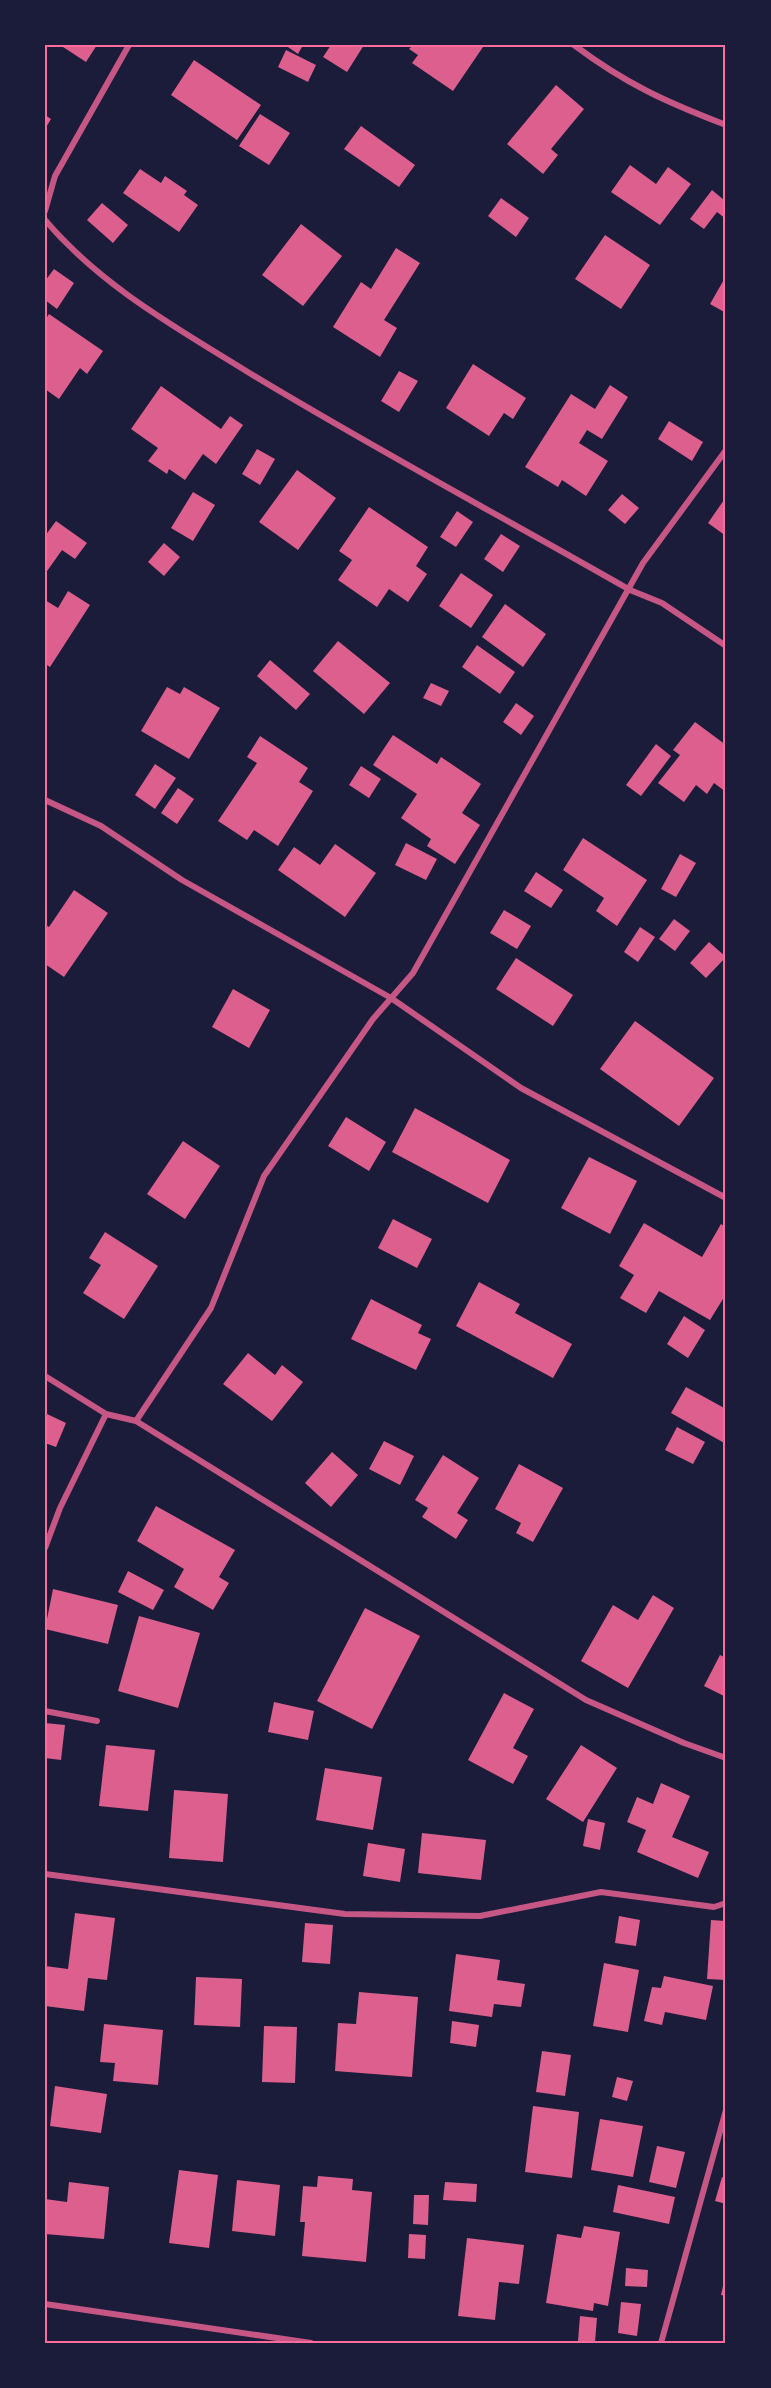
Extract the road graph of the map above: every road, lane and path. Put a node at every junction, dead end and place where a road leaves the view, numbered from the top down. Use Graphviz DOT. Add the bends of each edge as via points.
graph roads {
  1 [pos="129,45"];
  2 [pos="574,45"];
  3 [pos="726,125"];
  4 [pos="45,211"];
  5 [pos="45,220"];
  6 [pos="726,450"];
  7 [pos="630,590"];
  8 [pos="726,646"];
  9 [pos="45,800"];
  10 [pos="392,998"];
  11 [pos="726,1198"];
  12 [pos="45,1376"];
  13 [pos="106,1414"];
  14 [pos="136,1421"];
  15 [pos="45,1548"];
  16 [pos="45,1711"];
  17 [pos="97,1721"];
  18 [pos="726,1758"];
  19 [pos="45,1874"];
  20 [pos="726,1903"];
  21 [pos="726,2110"];
  22 [pos="45,2304"];
  23 [pos="311,2343"];
  24 [pos="661,2343"];
  1 -- 4 [label="street" via="55,176"];
  2 -- 3 [label="street" via="612,74 658,98"];
  5 -- 7 [label="street" via="68,247 114,287 167,322 327,420"];
  6 -- 7 [label="street" via="643,563"];
  7 -- 8 [label="street" via="662,603"];
  7 -- 10 [label="street" via="413,973"];
  9 -- 10 [label="street" via="101,826 182,880"];
  10 -- 11 [label="street" via="521,1088"];
  10 -- 14 [label="street" via="264,1176 211,1308"];
  12 -- 13 [label="street"];
  13 -- 14 [label="street"];
  13 -- 15 [label="street"];
  14 -- 18 [label="street" via="586,1700"];
  16 -- 17 [label="street"];
  19 -- 20 [label="street" via="345,1914 480,1916 601,1892 714,1907"];
  21 -- 24 [label="street"];
  22 -- 23 [label="street"];
}
